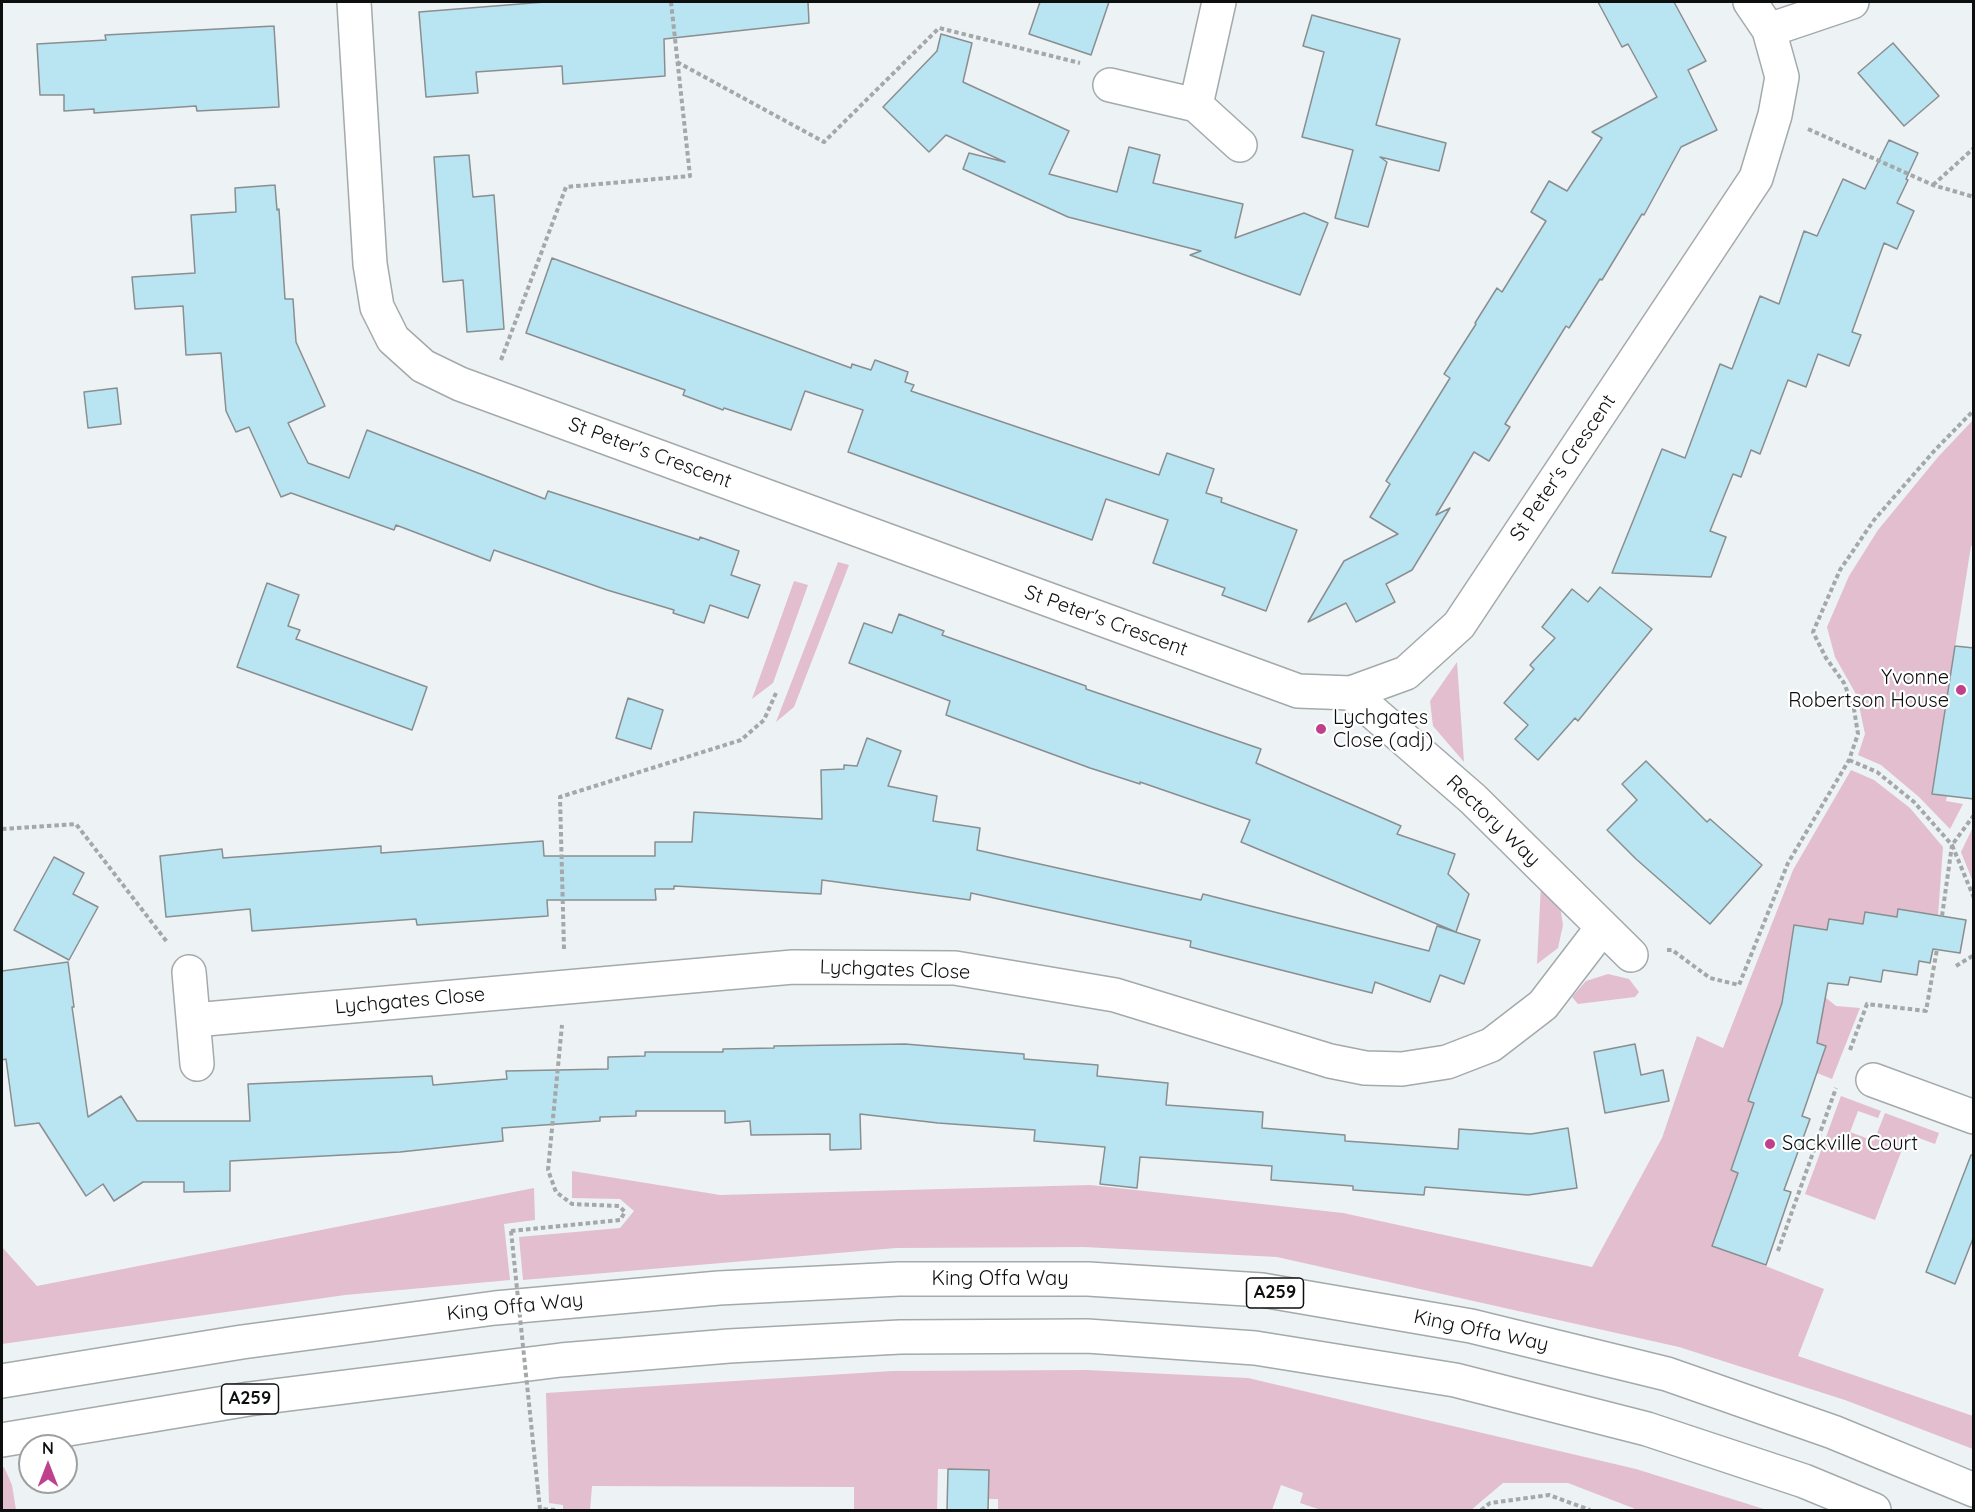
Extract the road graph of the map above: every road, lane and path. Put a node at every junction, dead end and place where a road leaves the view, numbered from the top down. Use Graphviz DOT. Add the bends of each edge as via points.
graph roads {
  1 [pos="354,2"];
  2 [pos="671,2"];
  3 [pos="1219,2"];
  4 [pos="1750,2"];
  5 [pos="1852,2"];
  6 [pos="1769,30"];
  7 [pos="677,62"];
  8 [pos="1110,85"];
  9 [pos="1196,105"];
  10 [pos="1775,115"];
  11 [pos="1240,145"];
  12 [pos="1974,148"];
  13 [pos="1933,185"];
  14 [pos="1974,197"];
  15 [pos="489,394"];
  16 [pos="1974,410"];
  17 [pos="776,693"];
  18 [pos="1351,693"];
  19 [pos="1849,760"];
  20 [pos="1974,815"];
  21 [pos="2,829"];
  22 [pos="1952,845"];
  23 [pos="1974,898"];
  24 [pos="1942,916"];
  25 [pos="1602,928"];
  26 [pos="1974,954"];
  27 [pos="1631,955"];
  28 [pos="1956,966"];
  29 [pos="189,972"];
  30 [pos="566,987"];
  31 [pos="194,1020"];
  32 [pos="197,1064"];
  33 [pos="1873,1080"];
  34 [pos="1974,1117"];
  35 [pos="2,1381"];
  36 [pos="2,1440"];
  37 [pos="1974,1490"];
  38 [pos="555,1510"];
  39 [pos="1481,1510"];
  40 [pos="1590,1510"];
  41 [pos="1874,1510"];
  1 -- 15 [label="main road, St Peter's Crescent" via="370,264 377,307 393,339 423,366"];
  2 -- 7 [label="path"];
  3 -- 9 [label="main road"];
  4 -- 6 [label="main road, St Peter's Crescent"];
  5 -- 6 [label="main road"];
  6 -- 10 [label="main road, St Peter's Crescent" via="1782,77"];
  7 -- 8 [label="path" via="824,142 939,28 1101,69"];
  7 -- 15 [label="path" via="690,176 566,187"];
  8 -- 9 [label="main road"];
  9 -- 11 [label="main road"];
  10 -- 13 [label="path"];
  10 -- 18 [label="main road, St Peter's Crescent" via="1756,178 1459,625 1406,673"];
  12 -- 13 [label="path"];
  13 -- 14 [label="path"];
  15 -- 18 [label="main road, St Peter's Crescent" via="1298,692"];
  16 -- 19 [label="path" via="1874,520 1840,570 1813,632 1844,683 1854,709 1858,734"];
  17 -- 30 [label="path" via="764,720 741,740 560,797"];
  18 -- 25 [label="main road, Rectory Way" via="1473,799"];
  19 -- 22 [label="path" via="1877,772 1914,802"];
  19 -- 27 [label="path" via="1788,863 1739,985 1710,978 1672,950"];
  20 -- 22 [label="path"];
  21 -- 29 [label="path" via="76,824"];
  22 -- 23 [label="path"];
  22 -- 24 [label="path"];
  25 -- 27 [label="main road, Rectory Way"];
  25 -- 30 [label="main road, Lychgates Close" via="1543,1005 1491,1045 1447,1062 1402,1069 1365,1068 1330,1061 1115,995 955,968 794,967"];
  26 -- 28 [label="path"];
  29 -- 31 [label="main road"];
  30 -- 31 [label="main road, Lychgates Close"];
  30 -- 38 [label="path, bridge" via="548,1170 555,1192 572,1204 619,1206 625,1212 620,1220 511,1231 540,1509"];
  31 -- 32 [label="main road"];
  33 -- 34 [label="main road"];
  35 -- 37 [label="main road, King Offa Way / A259" via="242,1342 495,1308 719,1288 877,1280 1088,1279 1262,1290 1471,1326 1667,1374 1833,1432"];
  36 -- 41 [label="main road, A259" via="249,1398 561,1360 900,1337 1087,1336 1255,1348 1455,1380 1647,1429 1804,1481"];
  39 -- 40 [label="path" via="1490,1503 1549,1495"];
}
